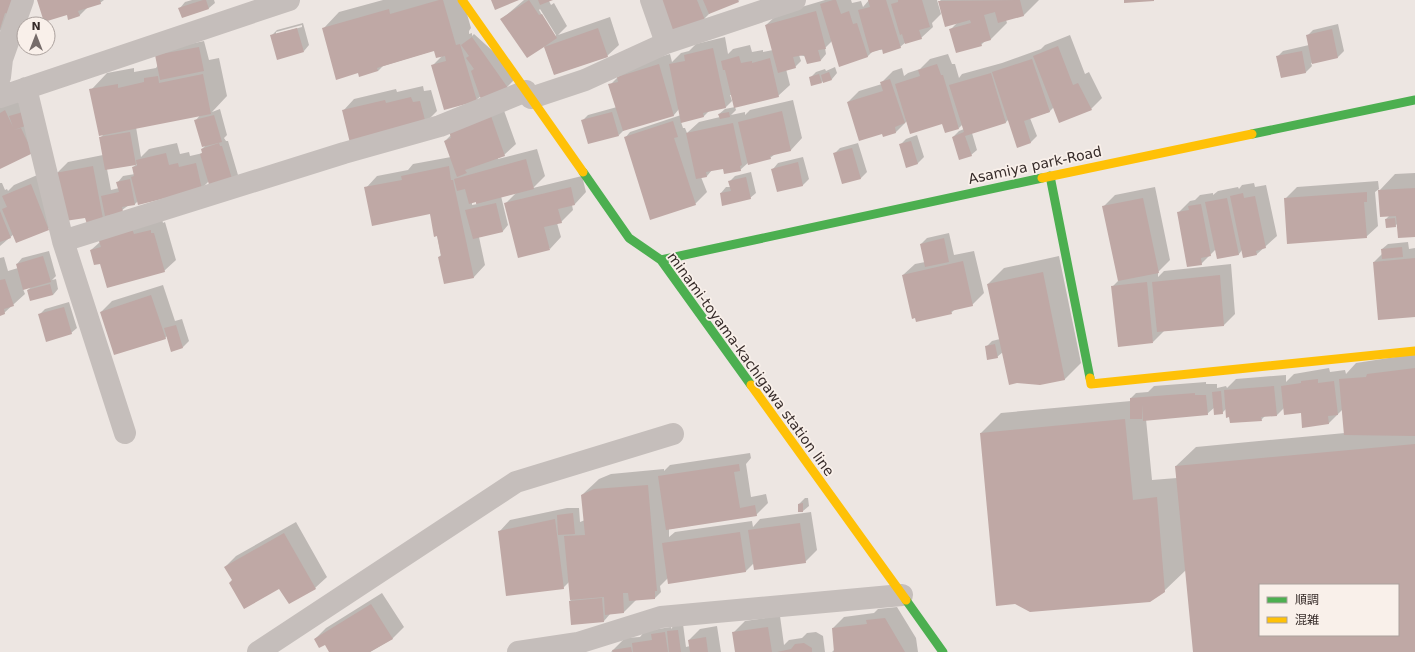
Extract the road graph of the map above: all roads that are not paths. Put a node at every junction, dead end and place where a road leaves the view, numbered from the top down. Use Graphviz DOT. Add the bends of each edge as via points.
graph roads {
  1 [pos="23,0"];
  2 [pos="289,0"];
  3 [pos="462,0"];
  4 [pos="651,0"];
  5 [pos="795,0"];
  6 [pos="666,43"];
  7 [pos="0,77"];
  8 [pos="26,88"];
  9 [pos="529,94"];
  10 [pos="0,98"];
  11 [pos="1415,100"];
  12 [pos="1050,176"];
  13 [pos="63,241"];
  14 [pos="661,260"];
  15 [pos="1415,351"];
  16 [pos="125,433"];
  17 [pos="673,434"];
  18 [pos="902,594"];
  19 [pos="579,647"];
  20 [pos="258,652"];
  21 [pos="518,652"];
  22 [pos="943,652"];
  1 -- 7 [label="street" via="2,59"];
  2 -- 8 [label="street"];
  3 -- 9 [label="street, minami-toyama-kachigawa station line"];
  4 -- 6 [label="street"];
  5 -- 6 [label="street"];
  6 -- 9 [label="street" via="585,80"];
  8 -- 10 [label="street"];
  8 -- 13 [label="street"];
  9 -- 13 [label="street" via="440,126 344,153"];
  9 -- 14 [label="street, minami-toyama-kachigawa station line" via="629,238"];
  11 -- 12 [label="street, Asamiya park-Road"];
  12 -- 14 [label="street, Asamiya park-Road"];
  12 -- 15 [label="street" via="1091,384"];
  13 -- 16 [label="street"];
  14 -- 18 [label="street, minami-toyama-kachigawa station line"];
  17 -- 20 [label="street" via="516,482"];
  18 -- 19 [label="street" via="661,617"];
  18 -- 22 [label="street, minami-toyama-kachigawa station line"];
  19 -- 21 [label="street"];
}
